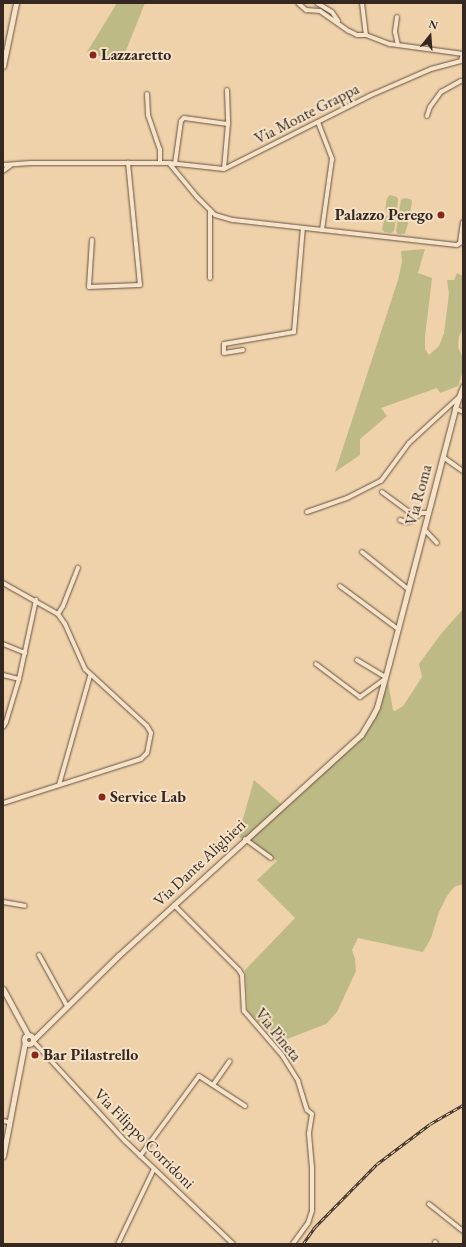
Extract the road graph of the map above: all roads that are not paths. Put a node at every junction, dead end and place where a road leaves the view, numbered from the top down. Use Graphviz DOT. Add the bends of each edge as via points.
graph roads {
  1 [pos="16,3"];
  2 [pos="298,3"];
  3 [pos="317,3"];
  4 [pos="362,3"];
  5 [pos="397,17"];
  6 [pos="339,24"];
  7 [pos="366,35"];
  8 [pos="398,46"];
  9 [pos="463,54"];
  10 [pos="461,61"];
  11 [pos="3,66"];
  12 [pos="463,66"];
  13 [pos="461,81"];
  14 [pos="227,90"];
  15 [pos="147,94"];
  16 [pos="427,116"];
  17 [pos="318,122"];
  18 [pos="228,124"];
  19 [pos="128,163"];
  20 [pos="160,163"];
  21 [pos="169,164"];
  22 [pos="175,164"];
  23 [pos="3,165"];
  24 [pos="13,165"];
  25 [pos="224,169"];
  26 [pos="3,171"];
  27 [pos="210,210"];
  28 [pos="463,222"];
  29 [pos="303,228"];
  30 [pos="322,230"];
  31 [pos="92,240"];
  32 [pos="210,278"];
  33 [pos="243,350"];
  34 [pos="463,386"];
  35 [pos="459,397"];
  36 [pos="455,408"];
  37 [pos="463,412"];
  38 [pos="443,457"];
  39 [pos="463,471"];
  40 [pos="382,492"];
  41 [pos="307,512"];
  42 [pos="428,513"];
  43 [pos="416,517"];
  44 [pos="400,520"];
  45 [pos="424,528"];
  46 [pos="437,543"];
  47 [pos="362,552"];
  48 [pos="78,568"];
  49 [pos="3,583"];
  50 [pos="340,586"];
  51 [pos="408,589"];
  52 [pos="36,600"];
  53 [pos="58,614"];
  54 [pos="398,629"];
  55 [pos="3,644"];
  56 [pos="25,653"];
  57 [pos="357,660"];
  58 [pos="316,664"];
  59 [pos="3,675"];
  60 [pos="90,676"];
  61 [pos="385,678"];
  62 [pos="19,679"];
  63 [pos="372,717"];
  64 [pos="3,727"];
  65 [pos="59,785"];
  66 [pos="3,803"];
  67 [pos="246,839"];
  68 [pos="271,858"];
  69 [pos="3,902"];
  70 [pos="174,905"];
  71 [pos="25,906"];
  72 [pos="39,955"];
  73 [pos="3,989"];
  74 [pos="67,1006"];
  75 [pos="29,1040"];
  76 [pos="230,1061"];
  77 [pos="213,1085"];
  78 [pos="245,1106"];
  79 [pos="3,1121"];
  80 [pos="9,1122"];
  81 [pos="3,1156"];
  82 [pos="140,1156"];
  83 [pos="154,1169"];
  84 [pos="429,1204"];
  85 [pos="463,1231"];
  86 [pos="118,1244"];
  87 [pos="233,1244"];
  88 [pos="293,1244"];
  1 -- 11 [label="street"];
  2 -- 6 [label="street" via="306,10 320,11"];
  3 -- 6 [label="street" via="332,12"];
  4 -- 7 [label="street"];
  5 -- 8 [label="street" via="395,32"];
  6 -- 7 [label="street" via="357,35"];
  7 -- 8 [label="street"];
  8 -- 9 [label="street"];
  9 -- 10 [label="street"];
  10 -- 12 [label="street"];
  10 -- 17 [label="street, Via Monte Grappa" via="431,69"];
  13 -- 16 [label="street" via="441,92"];
  14 -- 18 [label="street"];
  15 -- 20 [label="street" via="148,114 160,149"];
  17 -- 25 [label="street, Via Monte Grappa"];
  17 -- 30 [label="street" via="332,159"];
  18 -- 22 [label="street" via="182,119"];
  18 -- 25 [label="street"];
  19 -- 20 [label="street"];
  19 -- 24 [label="street"];
  19 -- 31 [label="street" via="140,285 89,287"];
  20 -- 21 [label="street"];
  21 -- 22 [label="street"];
  21 -- 27 [label="street"];
  22 -- 25 [label="street"];
  23 -- 24 [label="street"];
  24 -- 26 [label="street"];
  27 -- 29 [label="street" via="215,215 233,220"];
  27 -- 32 [label="street"];
  28 -- 30 [label="street" via="460,243 457,245"];
  29 -- 30 [label="street"];
  29 -- 33 [label="street" via="294,332 224,344 224,352"];
  34 -- 35 [label="street, Via Roma"];
  35 -- 36 [label="street, Via Roma"];
  35 -- 41 [label="street" via="409,444 381,482 347,498"];
  36 -- 37 [label="street"];
  36 -- 38 [label="street, Via Roma"];
  38 -- 39 [label="street"];
  38 -- 42 [label="street, Via Roma"];
  40 -- 43 [label="street"];
  42 -- 43 [label="street" via="421,513"];
  42 -- 45 [label="street, Via Roma"];
  43 -- 44 [label="street" via="406,522"];
  45 -- 46 [label="street"];
  45 -- 51 [label="street, Via Roma"];
  47 -- 51 [label="street"];
  48 -- 53 [label="street"];
  49 -- 52 [label="street"];
  50 -- 54 [label="street"];
  51 -- 54 [label="street, Via Roma"];
  52 -- 53 [label="street"];
  52 -- 56 [label="street"];
  53 -- 60 [label="street"];
  54 -- 61 [label="street, Via Roma"];
  55 -- 56 [label="street"];
  56 -- 62 [label="street"];
  57 -- 61 [label="street"];
  58 -- 61 [label="street" via="360,697"];
  59 -- 62 [label="street"];
  60 -- 65 [label="street"];
  60 -- 65 [label="street" via="147,726 151,733 151,743 148,753 141,759"];
  61 -- 63 [label="street, Via Roma"];
  62 -- 64 [label="street"];
  63 -- 67 [label="street, Via Dante Alighieri" via="361,735"];
  65 -- 66 [label="street"];
  67 -- 68 [label="street"];
  67 -- 70 [label="street, Via Dante Alighieri"];
  69 -- 71 [label="street"];
  70 -- 74 [label="street, Via Dante Alighieri"];
  70 -- 88 [label="street, Via Pineta" via="239,970 242,975 244,1012 282,1055 298,1081 307,1110 312,1114 309,1134 312,1211 308,1223"];
  72 -- 74 [label="street"];
  73 -- 75 [label="street"];
  74 -- 75 [label="street, Via Dante Alighieri"];
  75 -- 80 [label="street" via="22,1059"];
  75 -- 82 [label="street, Via Filippo Corridoni"];
  76 -- 77 [label="street"];
  77 -- 78 [label="street"];
  77 -- 82 [label="street" via="199,1076"];
  79 -- 80 [label="street"];
  80 -- 81 [label="street"];
  82 -- 83 [label="street, Via Filippo Corridoni"];
  83 -- 86 [label="street"];
  83 -- 87 [label="street, Via Filippo Corridoni"];
  84 -- 85 [label="street"];
}
